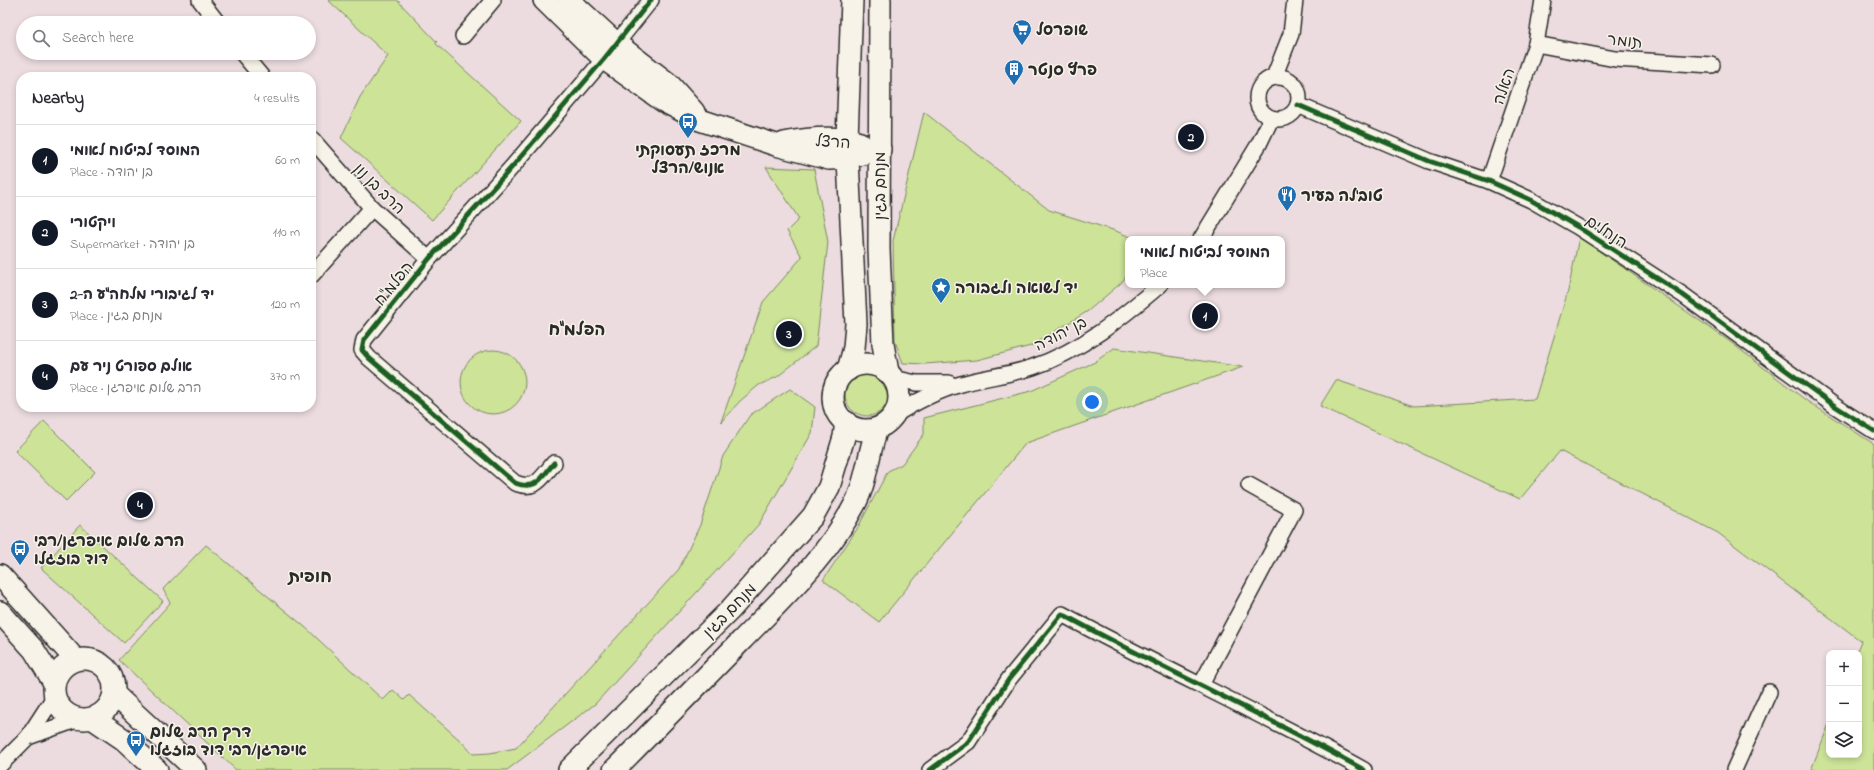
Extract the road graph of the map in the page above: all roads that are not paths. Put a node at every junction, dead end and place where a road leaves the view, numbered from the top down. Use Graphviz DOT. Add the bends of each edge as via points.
graph roads {
  1 [pos="200,0"];
  2 [pos="493,0"];
  3 [pos="544,0"];
  4 [pos="569,0"];
  5 [pos="651,0"];
  6 [pos="852,0"];
  7 [pos="880,0"];
  8 [pos="1296,0"];
  9 [pos="1544,0"];
  10 [pos="213,16"];
  11 [pos="463,36"];
  12 [pos="1536,44"];
  13 [pos="611,51"];
  14 [pos="248,60"];
  15 [pos="1712,65"];
  16 [pos="258,72"];
  17 [pos="1274,78"];
  18 [pos="1298,105"];
  19 [pos="1271,118"];
  20 [pos="316,144"];
  21 [pos="847,148"];
  22 [pos="880,149"];
  23 [pos="1489,181"];
  24 [pos="372,208"];
  25 [pos="1203,236"];
  26 [pos="429,259"];
  27 [pos="316,270"];
  28 [pos="1156,288"];
  29 [pos="848,370"];
  30 [pos="891,375"];
  31 [pos="962,383"];
  32 [pos="893,416"];
  33 [pos="846,422"];
  34 [pos="877,429"];
  35 [pos="1874,430"];
  36 [pos="554,463"];
  37 [pos="1250,485"];
  38 [pos="0,575"];
  39 [pos="0,612"];
  40 [pos="75,659"];
  41 [pos="1201,685"];
  42 [pos="54,689"];
  43 [pos="1769,692"];
  44 [pos="114,694"];
  45 [pos="86,719"];
  46 [pos="28,737"];
  47 [pos="0,765"];
  48 [pos="157,770"];
  49 [pos="196,770"];
  50 [pos="569,770"];
  51 [pos="614,770"];
  52 [pos="930,770"];
  53 [pos="1364,770"];
  54 [pos="1734,770"];
  1 -- 10 [label="street"];
  2 -- 11 [label="street"];
  3 -- 13 [label="main road, הרצל"];
  4 -- 13 [label="main road, הרצל"];
  5 -- 13 [label="street, הפלמ\"ח"];
  6 -- 21 [label="main road, מנחם בגין"];
  7 -- 22 [label="main road, מנחם בגין"];
  8 -- 17 [label="street" via="1291,34"];
  9 -- 12 [label="street, האלה"];
  12 -- 15 [label="street, תומר" via="1615,59"];
  12 -- 23 [label="street, האלה"];
  13 -- 21 [label="main road, הרצל" via="663,101 700,120 776,145 805,139"];
  13 -- 26 [label="street, הפלמ\"ח"];
  14 -- 16 [label="street"];
  17 -- 18 [label="street" via="1281,77 1294,84 1298,90"];
  17 -- 19 [label="street" via="1262,84 1257,96 1260,110"];
  18 -- 19 [label="street" via="1290,116 1284,119"];
  18 -- 23 [label="street, הנחלים" via="1429,160"];
  19 -- 25 [label="street" via="1259,144"];
  20 -- 24 [label="street, הרב בן נון"];
  21 -- 22 [label="main road, הרצל"];
  21 -- 29 [label="main road, מנחם בגין" via="856,324 854,348"];
  22 -- 30 [label="main road, מנחם בגין" via="879,249 882,337"];
  23 -- 35 [label="street, הנחלים" via="1531,200 1669,287 1835,406"];
  24 -- 26 [label="street, הרב בן נון"];
  24 -- 27 [label="street"];
  26 -- 36 [label="street, הפלמ\"ח" via="364,340 362,350 387,375 515,483 527,487 537,484"];
  28 -- 31 [label="street, בן יהודה" via="1087,342 1033,367"];
  29 -- 30 [label="main road" via="868,364 877,366"];
  29 -- 33 [label="main road" via="837,382 833,398 836,411"];
  30 -- 31 [label="street, בן יהודה" via="916,384"];
  30 -- 32 [label="main road" via="898,388 899,398"];
  31 -- 32 [label="street, בן יהודה" via="925,397"];
  32 -- 34 [label="main road"];
  33 -- 34 [label="main road" via="860,429"];
  33 -- 50 [label="main road, מנחם בגין" via="829,487 814,516 730,610"];
  34 -- 51 [label="main road, מנחם בגין" via="856,503 837,533 791,590"];
  37 -- 41 [label="street" via="1294,510"];
  38 -- 40 [label="main road"];
  39 -- 42 [label="main road" via="34,650"];
  40 -- 42 [label="main road" via="62,667"];
  40 -- 44 [label="main road" via="92,660 105,667 112,679"];
  41 -- 52 [label="street" via="1062,614 1009,679 968,742"];
  41 -- 53 [label="street" via="1296,732"];
  42 -- 45 [label="main road" via="62,710 68,715"];
  42 -- 46 [label="street"];
  43 -- 54 [label="street"];
  44 -- 45 [label="main road" via="107,709"];
  44 -- 49 [label="main road"];
  45 -- 46 [label="street"];
  45 -- 48 [label="main road" via="123,739"];
  46 -- 47 [label="street"];
}
